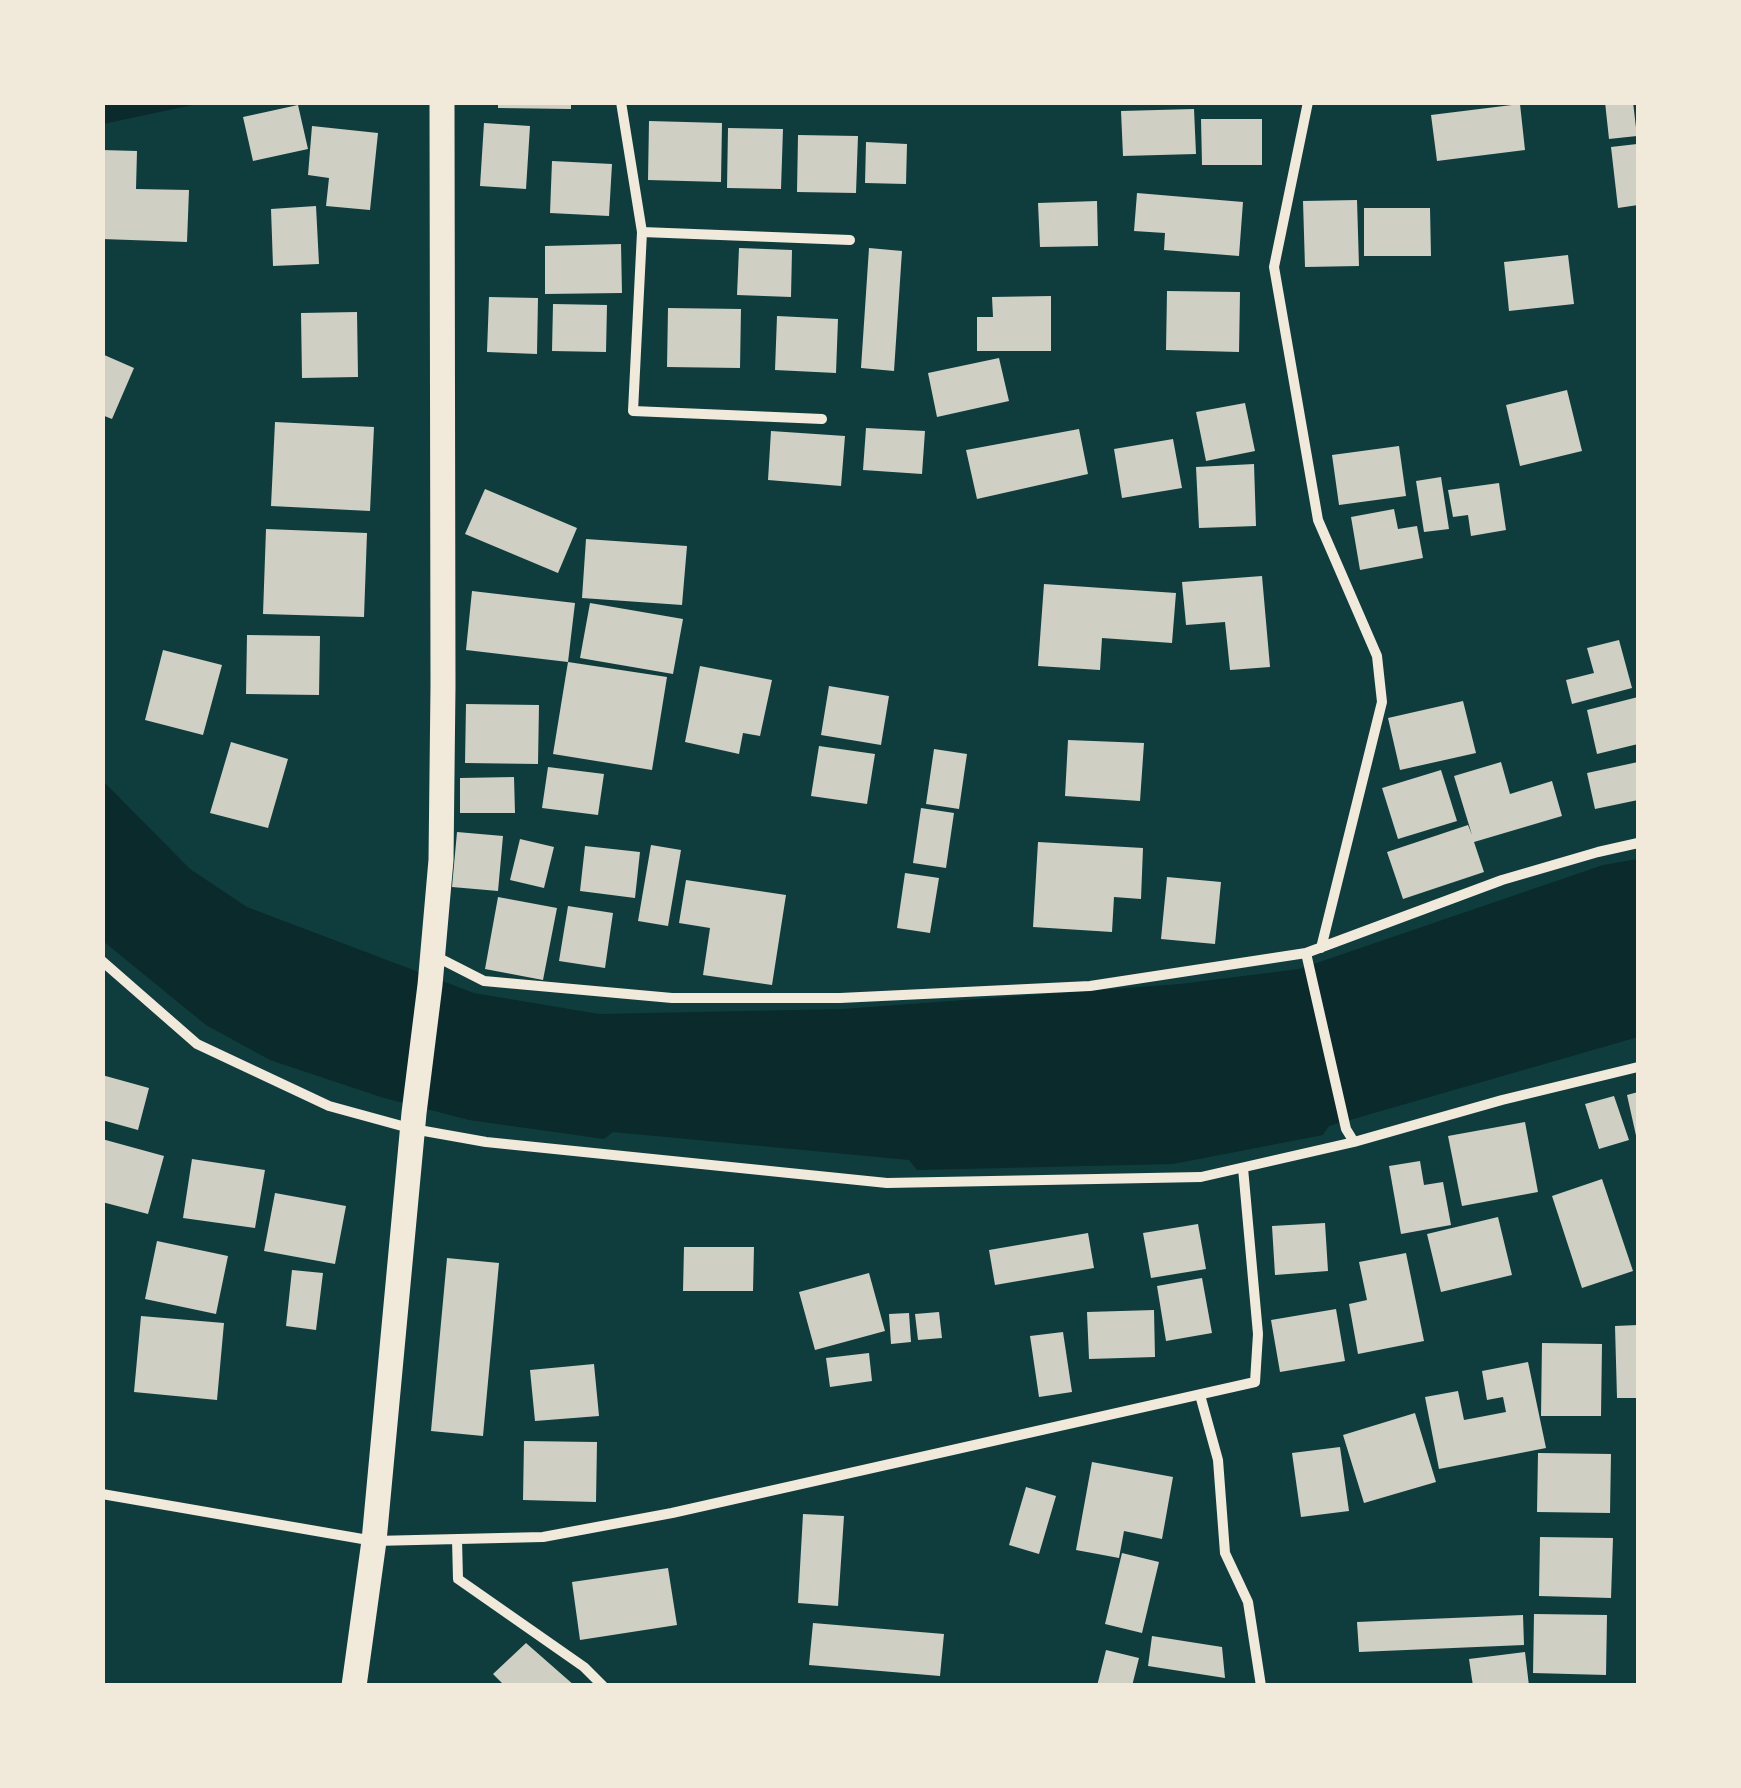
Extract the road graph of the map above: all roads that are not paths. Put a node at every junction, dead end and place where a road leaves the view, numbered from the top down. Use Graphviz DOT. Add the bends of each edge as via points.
graph roads {
  1 [pos="442,102"];
  2 [pos="621,102"];
  3 [pos="1308,102"];
  4 [pos="642,232"];
  5 [pos="850,240"];
  6 [pos="822,419"];
  7 [pos="1638,843"];
  8 [pos="1321,948"];
  9 [pos="1306,953"];
  10 [pos="433,956"];
  11 [pos="102,961"];
  12 [pos="1638,1067"];
  13 [pos="413,1121"];
  14 [pos="1354,1142"];
  15 [pos="1243,1168"];
  16 [pos="1200,1395"];
  17 [pos="102,1494"];
  18 [pos="457,1539"];
  19 [pos="374,1541"];
  20 [pos="354,1686"];
  21 [pos="603,1686"];
  22 [pos="1261,1686"];
  1 -- 10 [label="main road" via="443,686"];
  2 -- 4 [label="street"];
  3 -- 8 [label="street" via="1274,267 1318,520 1376,656 1382,702"];
  4 -- 5 [label="street"];
  4 -- 6 [label="street" via="633,411"];
  7 -- 8 [label="street" via="1502,880"];
  8 -- 9 [label="street"];
  9 -- 10 [label="street" via="1090,986 802,998 672,998 484,981"];
  9 -- 14 [label="street"];
  10 -- 13 [label="main road"];
  11 -- 13 [label="street" via="197,1044 329,1106"];
  12 -- 14 [label="street"];
  13 -- 15 [label="street" via="486,1142 887,1183 1201,1177"];
  13 -- 19 [label="main road"];
  14 -- 15 [label="street"];
  15 -- 16 [label="street" via="1256,1382"];
  16 -- 18 [label="street" via="672,1514 543,1537"];
  16 -- 22 [label="street" via="1218,1460 1224,1553 1248,1602"];
  17 -- 19 [label="street"];
  18 -- 19 [label="street"];
  18 -- 21 [label="street" via="458,1579"];
  19 -- 20 [label="main road"];
}
